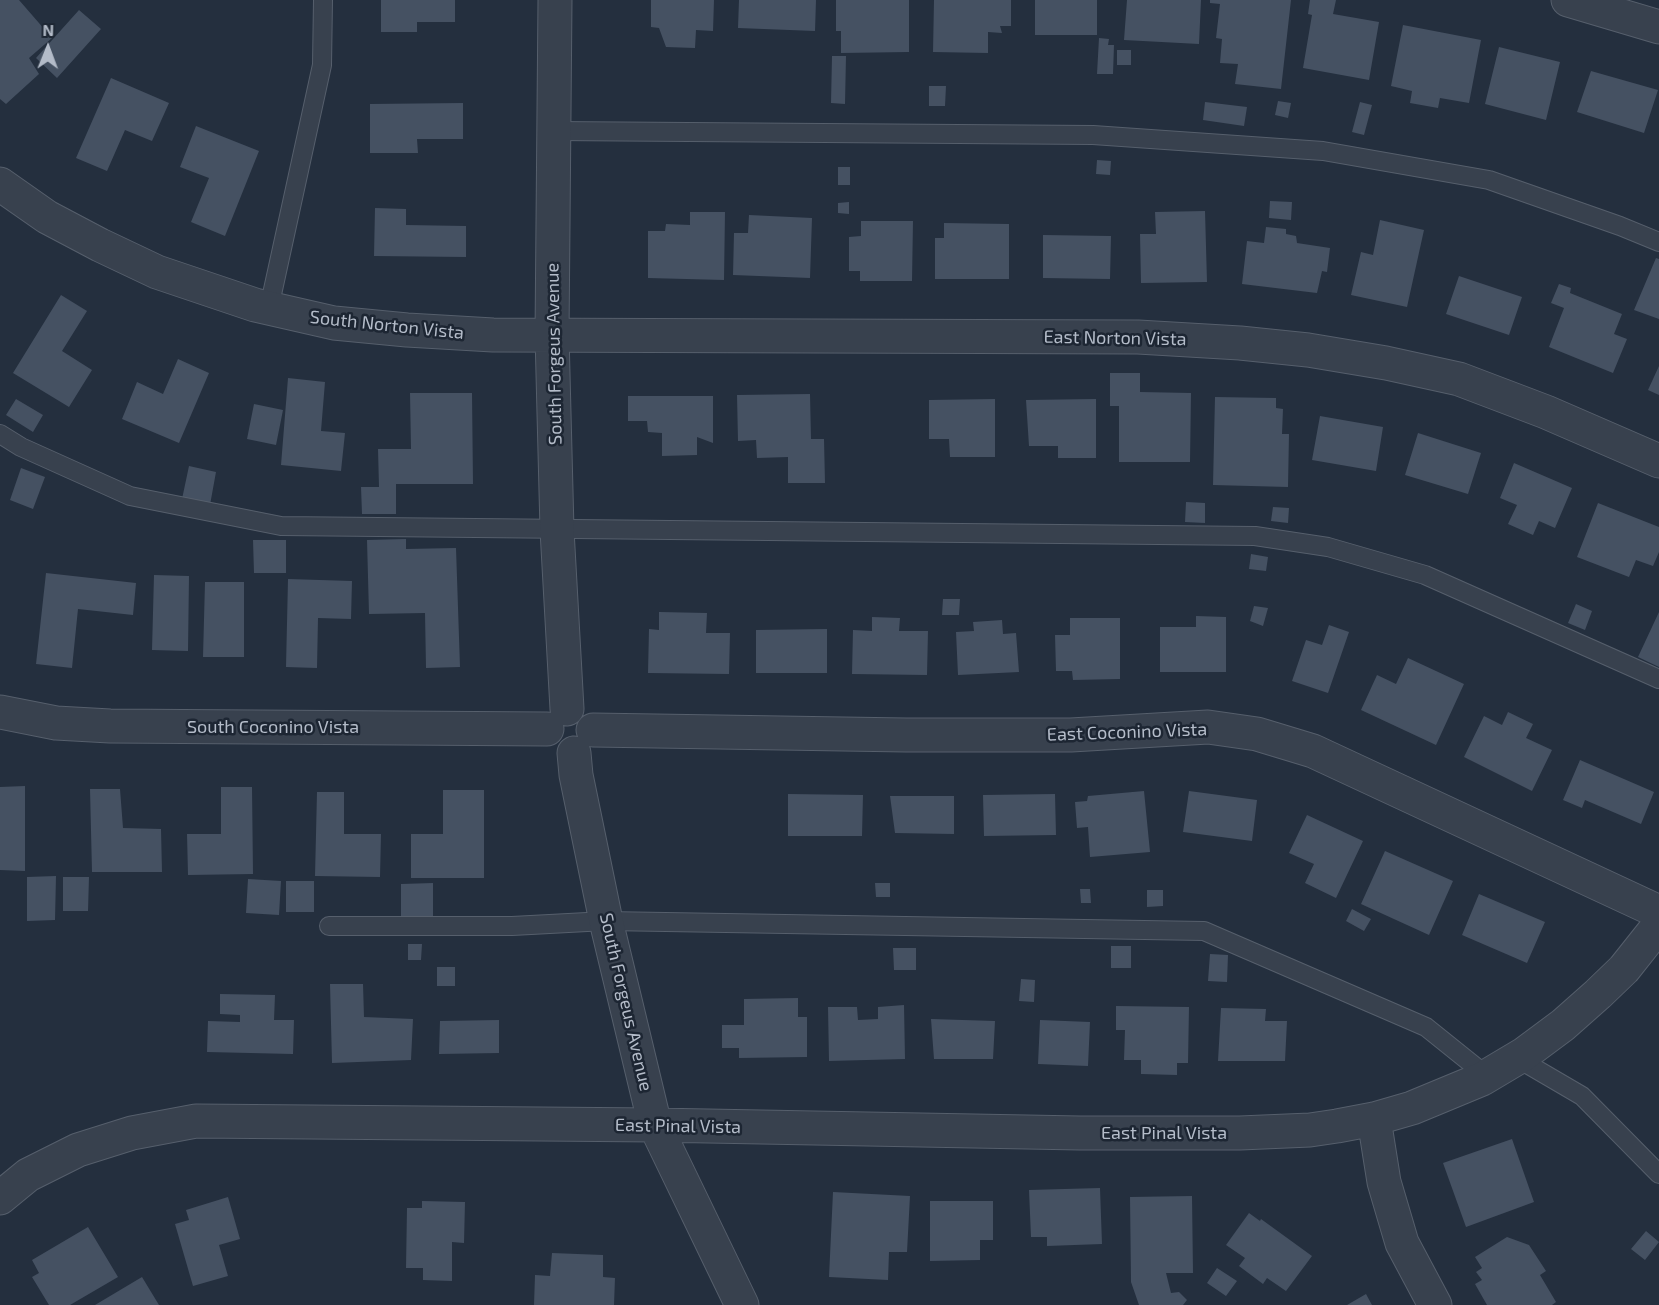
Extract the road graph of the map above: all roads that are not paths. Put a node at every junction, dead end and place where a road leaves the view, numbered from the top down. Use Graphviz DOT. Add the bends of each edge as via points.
graph roads {
  1 [pos="323,0"];
  2 [pos="555,0"];
  3 [pos="1568,0"];
  4 [pos="1659,27"];
  5 [pos="554,132"];
  6 [pos="0,184"];
  7 [pos="1659,242"];
  8 [pos="269,308"];
  9 [pos="552,335"];
  10 [pos="0,434"];
  11 [pos="1659,461"];
  12 [pos="557,530"];
  13 [pos="1659,679"];
  14 [pos="0,712"];
  15 [pos="557,719"];
  16 [pos="583,741"];
  17 [pos="1659,912"];
  18 [pos="606,921"];
  19 [pos="1659,925"];
  20 [pos="329,926"];
  21 [pos="1517,1058"];
  22 [pos="1487,1076"];
  23 [pos="1374,1119"];
  24 [pos="655,1125"];
  25 [pos="1659,1174"];
  26 [pos="0,1198"];
  27 [pos="742,1305"];
  28 [pos="1435,1305"];
  1 -- 8 [label="lane" via="322,65"];
  2 -- 5 [label="street, South Forgeus Avenue"];
  3 -- 4 [label="street"];
  5 -- 7 [label="lane" via="1093,135 1323,151 1489,180"];
  5 -- 9 [label="street, South Forgeus Avenue"];
  6 -- 8 [label="street, South Norton Vista" via="47,217 128,259"];
  8 -- 9 [label="street, South Norton Vista" via="334,323 407,330"];
  9 -- 11 [label="street, East Norton Vista" via="1138,337 1308,350 1459,379"];
  9 -- 12 [label="street, South Forgeus Avenue"];
  10 -- 12 [label="lane" via="130,496 281,526"];
  12 -- 13 [label="lane" via="1255,536 1328,547 1425,575"];
  12 -- 15 [label="street, South Forgeus Avenue"];
  14 -- 15 [label="street, South Coconino Vista" via="56,723 110,726"];
  15 -- 16 [label="street" via="576,709 583,712 588,718"];
  16 -- 17 [label="street, East Coconino Vista" via="1071,735 1208,727 1257,735 1313,751"];
  16 -- 18 [label="street, South Forgeus Avenue" via="576,775"];
  18 -- 20 [label="lane" via="512,926"];
  18 -- 22 [label="lane" via="1204,931 1426,1027"];
  18 -- 24 [label="street, South Forgeus Avenue"];
  19 -- 21 [label="street, East Pinal Vista" via="1598,994"];
  21 -- 22 [label="street, East Pinal Vista"];
  21 -- 25 [label="lane" via="1582,1096"];
  22 -- 23 [label="street, East Pinal Vista" via="1422,1104"];
  23 -- 24 [label="street, East Pinal Vista" via="1310,1130 1240,1134"];
  23 -- 28 [label="street" via="1384,1182 1402,1243"];
  24 -- 26 [label="street, East Pinal Vista" via="196,1121 132,1133 78,1150 28,1175"];
  24 -- 27 [label="street, South Forgeus Avenue"];
}
